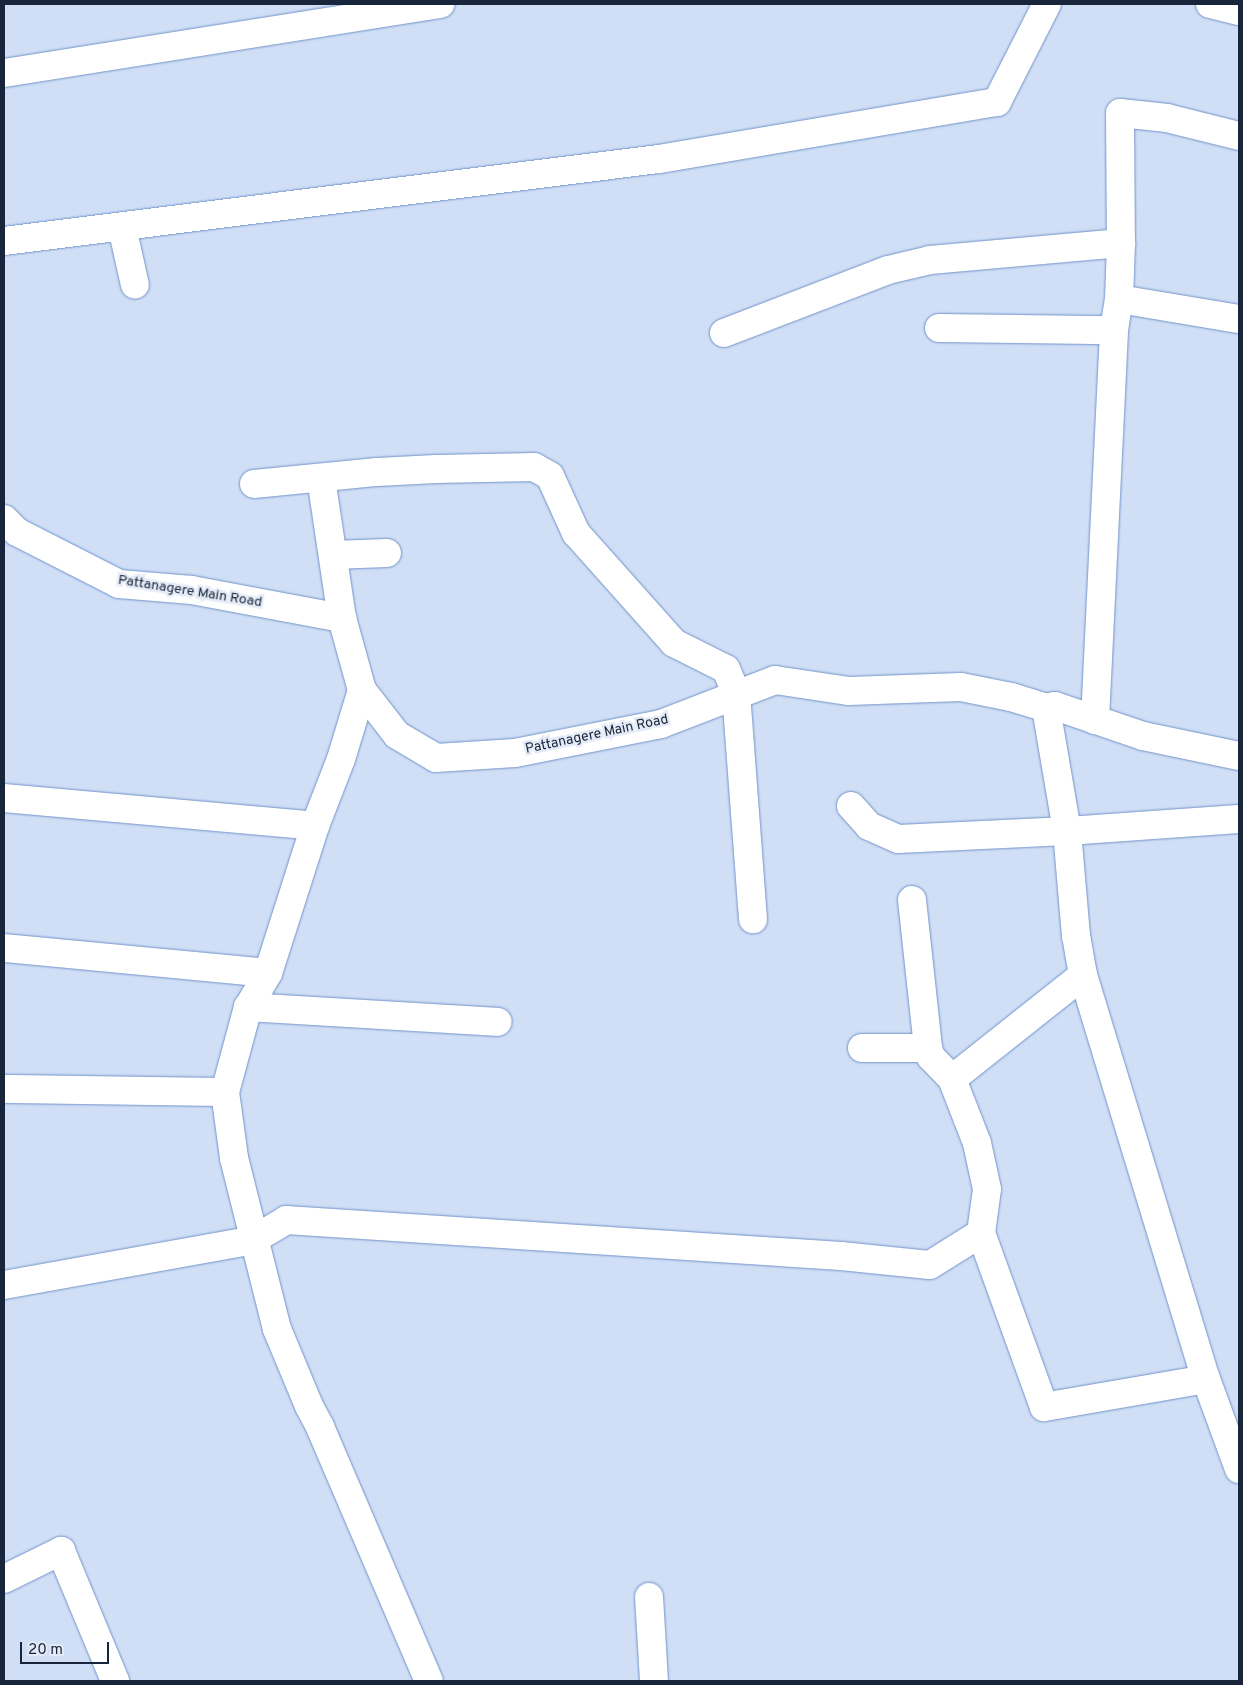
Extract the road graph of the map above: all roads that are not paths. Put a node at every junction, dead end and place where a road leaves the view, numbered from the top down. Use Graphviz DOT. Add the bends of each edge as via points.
graph roads {
  1 [pos="441,4"];
  2 [pos="1047,4"];
  3 [pos="1210,4"];
  4 [pos="1239,11"];
  5 [pos="4,73"];
  6 [pos="1239,136"];
  7 [pos="122,227"];
  8 [pos="4,242"];
  9 [pos="1121,243"];
  10 [pos="136,285"];
  11 [pos="1119,299"];
  12 [pos="1239,318"];
  13 [pos="939,328"];
  14 [pos="1114,330"];
  15 [pos="724,333"];
  16 [pos="321,478"];
  17 [pos="254,484"];
  18 [pos="4,519"];
  19 [pos="387,553"];
  20 [pos="333,555"];
  21 [pos="342,618"];
  22 [pos="362,690"];
  23 [pos="736,693"];
  24 [pos="1046,708"];
  25 [pos="1095,720"];
  26 [pos="1239,756"];
  27 [pos="4,798"];
  28 [pos="851,806"];
  29 [pos="1239,819"];
  30 [pos="315,826"];
  31 [pos="1067,831"];
  32 [pos="912,900"];
  33 [pos="753,919"];
  34 [pos="4,948"];
  35 [pos="268,973"];
  36 [pos="1083,976"];
  37 [pos="248,1007"];
  38 [pos="498,1022"];
  39 [pos="862,1048"];
  40 [pos="928,1048"];
  41 [pos="952,1079"];
  42 [pos="4,1089"];
  43 [pos="225,1092"];
  44 [pos="981,1233"];
  45 [pos="253,1240"];
  46 [pos="4,1285"];
  47 [pos="1206,1380"];
  48 [pos="1239,1469"];
  49 [pos="4,1579"];
  50 [pos="649,1597"];
  51 [pos="115,1681"];
  52 [pos="429,1681"];
  53 [pos="654,1681"];
  1 -- 5 [label="street"];
  2 -- 7 [label="street" via="997,102 660,159"];
  3 -- 4 [label="street"];
  6 -- 9 [label="street" via="1168,118 1120,113"];
  7 -- 8 [label="street"];
  7 -- 10 [label="street"];
  9 -- 11 [label="street"];
  9 -- 15 [label="street" via="930,260 888,270"];
  11 -- 12 [label="street"];
  11 -- 14 [label="street"];
  13 -- 14 [label="street"];
  14 -- 25 [label="street"];
  16 -- 17 [label="street"];
  16 -- 20 [label="street"];
  16 -- 23 [label="street" via="377,472 534,468 550,476 576,533 674,643 726,669"];
  18 -- 21 [label="street, Pattanagere Main Road" via="17,532 119,584 192,590"];
  19 -- 20 [label="street"];
  20 -- 21 [label="street"];
  21 -- 22 [label="street, Pattanagere Main Road"];
  22 -- 23 [label="street, Pattanagere Main Road" via="397,734 436,758 515,753 661,724"];
  22 -- 30 [label="street" via="341,759"];
  23 -- 24 [label="street, Pattanagere Main Road" via="775,680 849,691 961,687"];
  23 -- 33 [label="street"];
  24 -- 25 [label="street, Pattanagere Main Road" via="1056,706"];
  24 -- 31 [label="street"];
  25 -- 26 [label="street, Pattanagere Main Road" via="1143,736"];
  27 -- 30 [label="street"];
  28 -- 31 [label="street" via="869,826 898,839"];
  29 -- 31 [label="street"];
  30 -- 35 [label="street"];
  31 -- 36 [label="street" via="1076,936"];
  32 -- 40 [label="street"];
  34 -- 35 [label="street"];
  35 -- 37 [label="street"];
  36 -- 41 [label="street"];
  36 -- 47 [label="street"];
  37 -- 38 [label="street"];
  37 -- 43 [label="street"];
  39 -- 40 [label="street"];
  40 -- 41 [label="street" via="931,1057"];
  41 -- 44 [label="street" via="977,1144 987,1189"];
  42 -- 43 [label="street"];
  43 -- 45 [label="street" via="234,1158"];
  44 -- 45 [label="street" via="930,1265 831,1255 286,1220"];
  44 -- 47 [label="street" via="1044,1407"];
  45 -- 46 [label="street"];
  45 -- 52 [label="street" via="281,1337 308,1406"];
  47 -- 48 [label="street"];
  49 -- 51 [label="street" via="61,1551"];
  50 -- 53 [label="street"];
}
